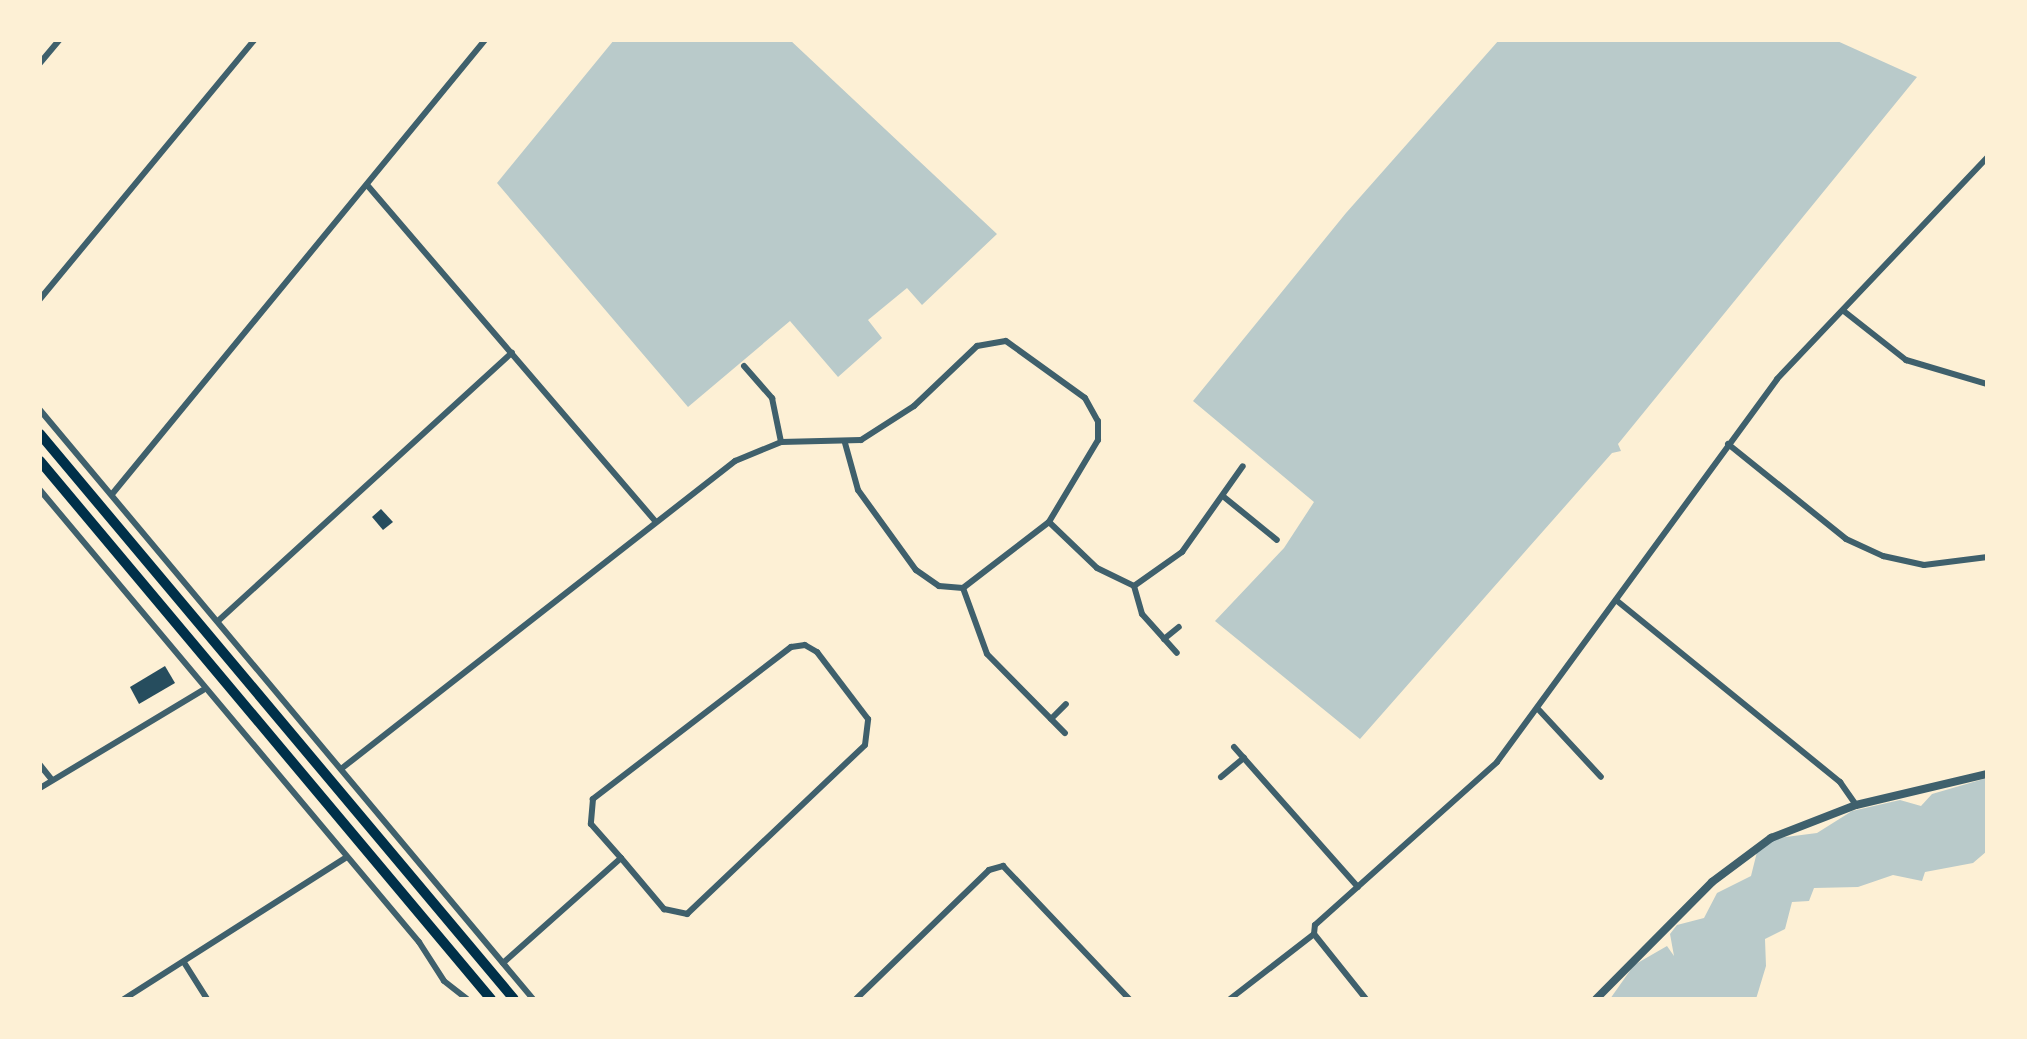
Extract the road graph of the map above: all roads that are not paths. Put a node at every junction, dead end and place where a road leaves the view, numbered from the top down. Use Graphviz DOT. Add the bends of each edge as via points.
graph roads {
  1 [pos="59,40"];
  2 [pos="254,40"];
  3 [pos="485,40"];
  4 [pos="40,62"];
  5 [pos="1987,158"];
  6 [pos="368,186"];
  7 [pos="40,299"];
  8 [pos="1845,312"];
  9 [pos="512,353"];
  10 [pos="744,366"];
  11 [pos="1987,384"];
  12 [pos="40,410"];
  13 [pos="40,434"];
  14 [pos="782,442"];
  15 [pos="846,443"];
  16 [pos="1728,444"];
  17 [pos="40,462"];
  18 [pos="1243,466"];
  19 [pos="40,490"];
  20 [pos="114,493"];
  21 [pos="1224,497"];
  22 [pos="655,521"];
  23 [pos="1049,522"];
  24 [pos="1277,540"];
  25 [pos="1987,557"];
  26 [pos="1134,586"];
  27 [pos="963,588"];
  28 [pos="1616,600"];
  29 [pos="218,622"];
  30 [pos="1180,628"];
  31 [pos="1164,639"];
  32 [pos="1177,653"];
  33 [pos="203,690"];
  34 [pos="1066,704"];
  35 [pos="1538,710"];
  36 [pos="1051,719"];
  37 [pos="1065,733"];
  38 [pos="1234,747"];
  39 [pos="1244,758"];
  40 [pos="40,765"];
  41 [pos="341,769"];
  42 [pos="1987,774"];
  43 [pos="1601,776"];
  44 [pos="1221,777"];
  45 [pos="52,780"];
  46 [pos="40,788"];
  47 [pos="1856,804"];
  48 [pos="348,857"];
  49 [pos="621,858"];
  50 [pos="1358,887"];
  51 [pos="1314,934"];
  52 [pos="503,963"];
  53 [pos="185,964"];
  54 [pos="124,999"];
  55 [pos="206,999"];
  56 [pos="467,999"];
  57 [pos="491,999"];
  58 [pos="514,999"];
  59 [pos="534,999"];
  60 [pos="856,999"];
  61 [pos="1128,999"];
  62 [pos="1230,999"];
  63 [pos="1366,999"];
  64 [pos="1596,999"];
  1 -- 4 [label="street"];
  2 -- 7 [label="street"];
  3 -- 6 [label="street"];
  5 -- 8 [label="street"];
  6 -- 9 [label="street"];
  6 -- 20 [label="street"];
  8 -- 11 [label="street" via="1906,360"];
  8 -- 16 [label="street" via="1777,379"];
  9 -- 22 [label="street"];
  9 -- 29 [label="street"];
  10 -- 14 [label="street" via="772,398"];
  12 -- 20 [label="street"];
  13 -- 58 [label="main road"];
  14 -- 15 [label="street"];
  14 -- 22 [label="street" via="734,461"];
  15 -- 23 [label="street" via="903,414 977,346 1006,341 1085,398 1098,420 1098,440 1080,478"];
  15 -- 27 [label="street" via="854,482 916,570 939,586"];
  16 -- 25 [label="street" via="1846,539 1883,556 1924,565"];
  16 -- 28 [label="street"];
  17 -- 57 [label="main road"];
  18 -- 21 [label="street"];
  19 -- 33 [label="street"];
  20 -- 29 [label="street"];
  21 -- 24 [label="street"];
  21 -- 26 [label="street" via="1182,552"];
  22 -- 41 [label="street"];
  23 -- 26 [label="street" via="1097,568"];
  23 -- 27 [label="street"];
  26 -- 31 [label="street" via="1142,614"];
  27 -- 36 [label="street" via="987,654"];
  28 -- 35 [label="street"];
  28 -- 47 [label="street" via="1840,782"];
  29 -- 41 [label="street"];
  30 -- 31 [label="street"];
  31 -- 32 [label="street"];
  33 -- 45 [label="street"];
  33 -- 48 [label="street"];
  34 -- 36 [label="street"];
  35 -- 43 [label="street"];
  35 -- 50 [label="street" via="1497,762"];
  36 -- 37 [label="street"];
  38 -- 39 [label="street"];
  39 -- 44 [label="street"];
  39 -- 50 [label="street"];
  40 -- 45 [label="street"];
  41 -- 52 [label="street"];
  42 -- 47 [label="street"];
  45 -- 46 [label="street"];
  47 -- 64 [label="street" via="1738,858"];
  48 -- 53 [label="street"];
  48 -- 56 [label="street" via="444,982"];
  49 -- 49 [label="street" via="592,824 593,798 791,648 805,644 817,652 868,720 865,745 688,914 664,909"];
  49 -- 52 [label="street"];
  50 -- 51 [label="street"];
  51 -- 62 [label="street"];
  51 -- 63 [label="street"];
  52 -- 59 [label="street"];
  53 -- 54 [label="street"];
  53 -- 55 [label="street"];
  60 -- 61 [label="street" via="989,870 1003,866"];
}
